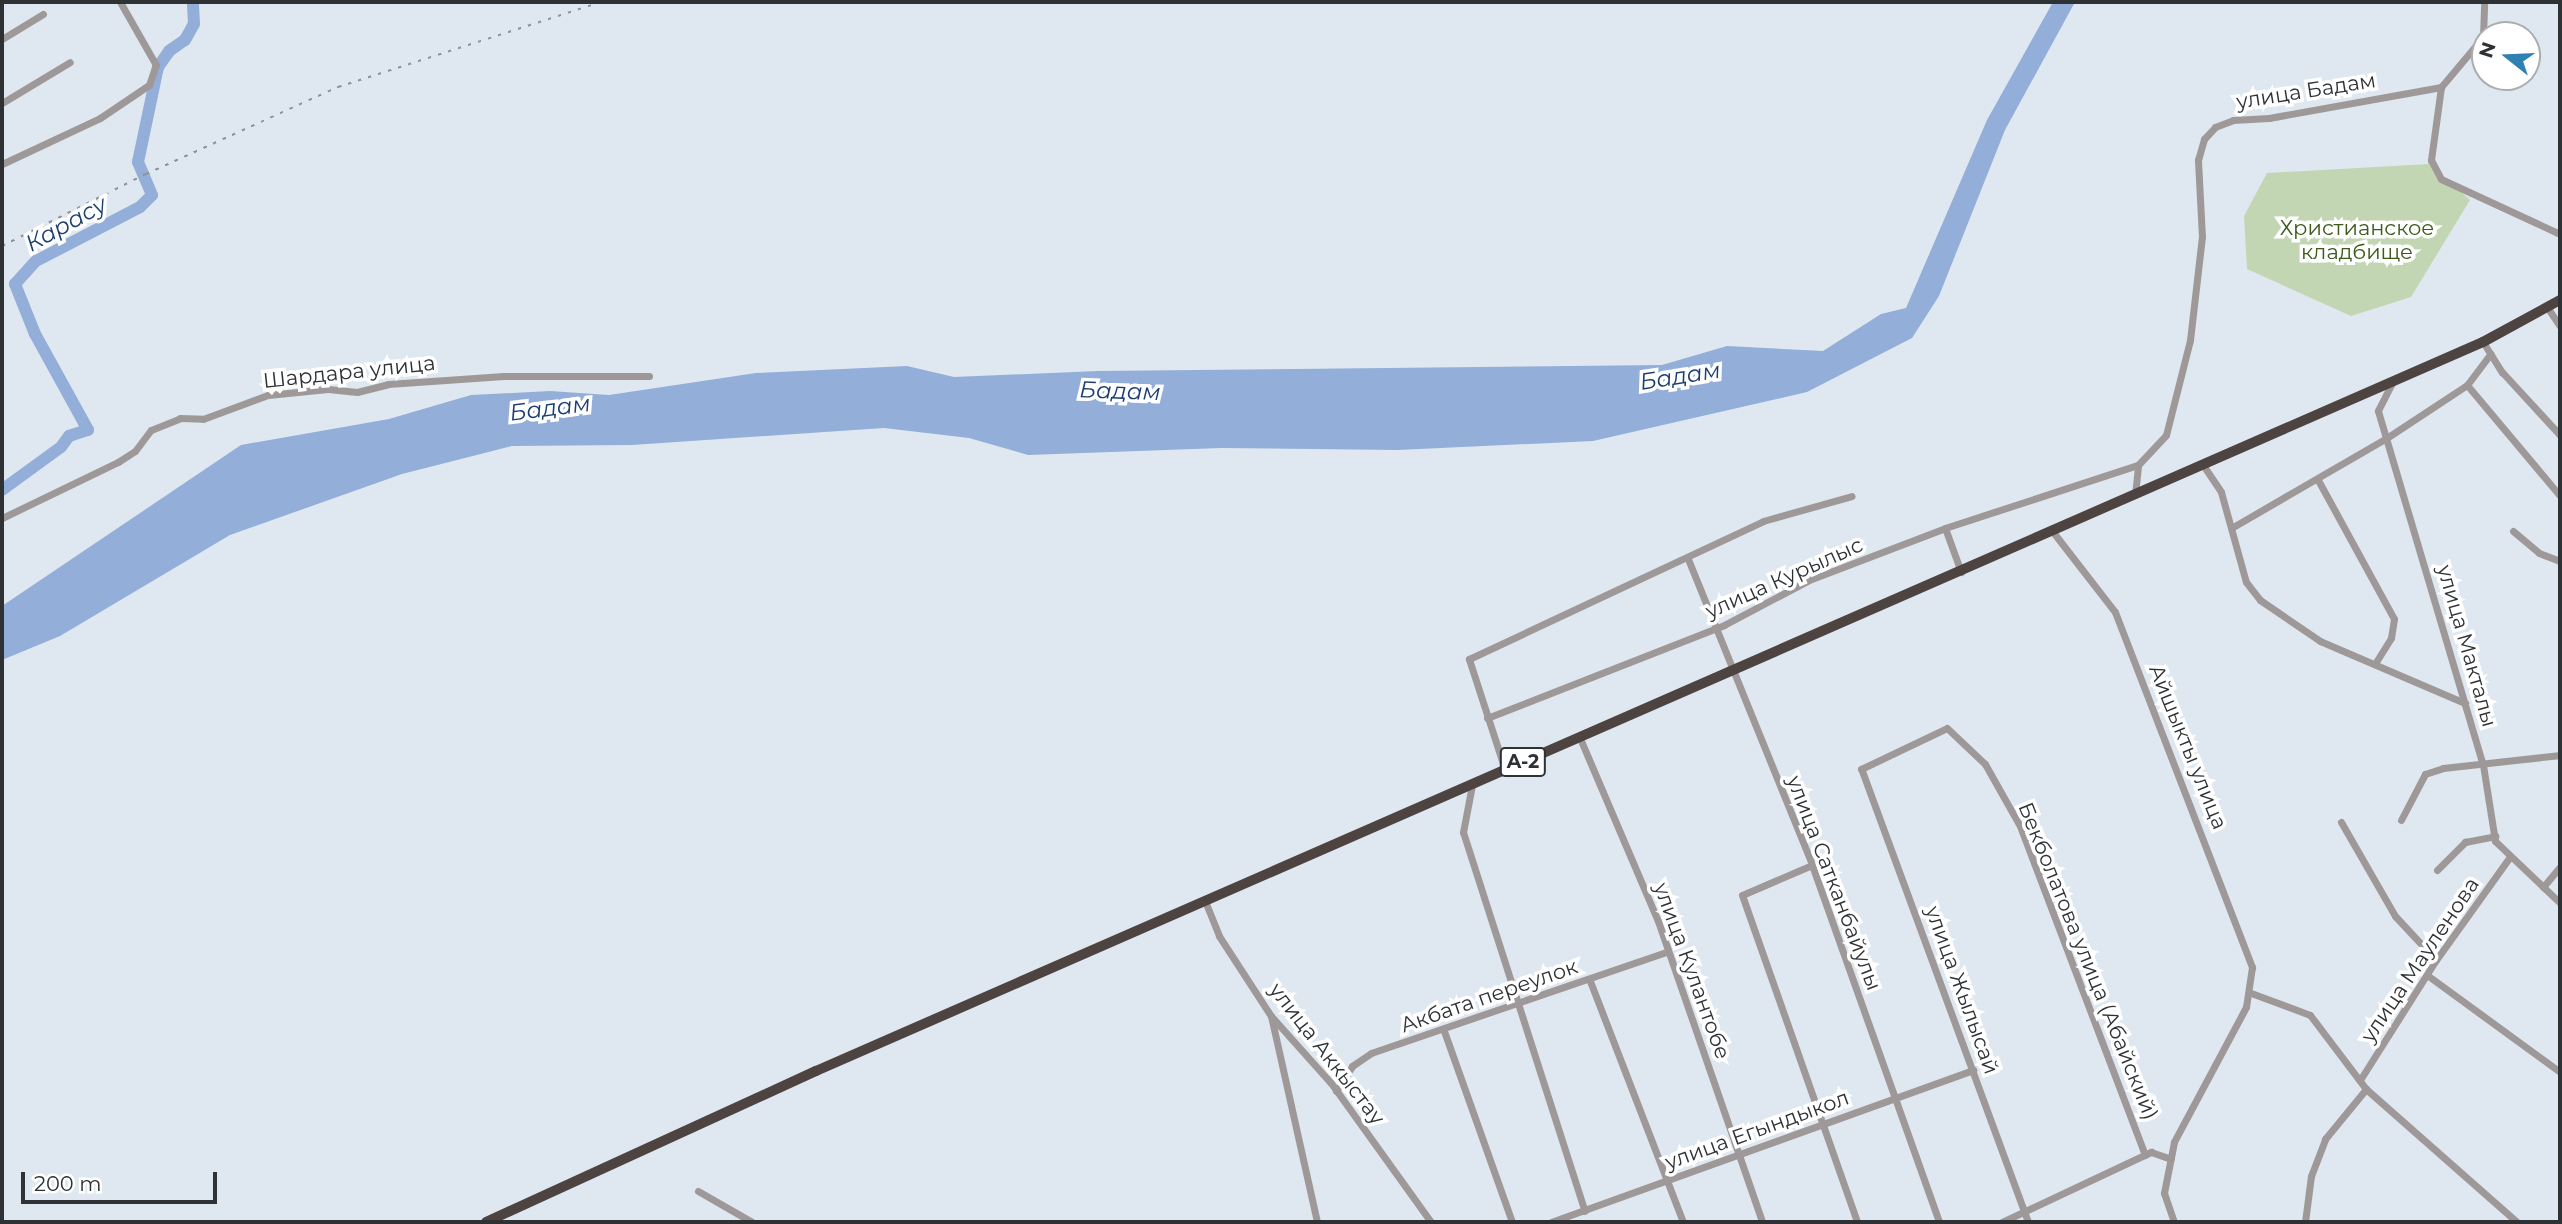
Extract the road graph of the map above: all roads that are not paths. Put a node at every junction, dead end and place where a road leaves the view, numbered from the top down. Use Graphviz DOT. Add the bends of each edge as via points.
graph roads {
  1 [pos="120,2"];
  2 [pos="2484,2"];
  3 [pos="43,14"];
  4 [pos="2484,21"];
  5 [pos="2,39"];
  6 [pos="2471,52"];
  7 [pos="70,62"];
  8 [pos="2441,87"];
  9 [pos="2,103"];
  10 [pos="2,164"];
  11 [pos="2560,234"];
  12 [pos="2560,300"];
  13 [pos="2547,307"];
  14 [pos="2560,326"];
  15 [pos="2483,342"];
  16 [pos="2490,354"];
  17 [pos="649,376"];
  18 [pos="2395,380"];
  19 [pos="2467,386"];
  20 [pos="2560,435"];
  21 [pos="2385,439"];
  22 [pos="2137,465"];
  23 [pos="2203,465"];
  24 [pos="2318,480"];
  25 [pos="1852,496"];
  26 [pos="2134,496"];
  27 [pos="2560,496"];
  28 [pos="2,518"];
  29 [pos="2233,527"];
  30 [pos="1945,528"];
  31 [pos="2053,531"];
  32 [pos="2513,531"];
  33 [pos="1688,559"];
  34 [pos="2560,561"];
  35 [pos="1961,572"];
  36 [pos="1718,627"];
  37 [pos="2376,662"];
  38 [pos="1731,672"];
  39 [pos="2465,703"];
  40 [pos="1487,718"];
  41 [pos="1578,735"];
  42 [pos="2560,754"];
  43 [pos="2483,765"];
  44 [pos="1861,769"];
  45 [pos="1504,771"];
  46 [pos="1472,785"];
  47 [pos="2401,820"];
  48 [pos="2341,822"];
  49 [pos="2494,836"];
  50 [pos="2508,858"];
  51 [pos="1812,865"];
  52 [pos="2560,867"];
  53 [pos="2437,870"];
  54 [pos="2543,887"];
  55 [pos="1205,901"];
  56 [pos="2560,903"];
  57 [pos="1667,952"];
  58 [pos="2436,960"];
  59 [pos="2427,975"];
  60 [pos="1590,981"];
  61 [pos="2251,993"];
  62 [pos="1517,1006"];
  63 [pos="1271,1016"];
  64 [pos="1444,1031"];
  65 [pos="1973,1070"];
  66 [pos="2560,1072"];
  67 [pos="2360,1080"];
  68 [pos="2367,1089"];
  69 [pos="1336,1091"];
  70 [pos="1894,1095"];
  71 [pos="1824,1124"];
  72 [pos="1740,1152"];
  73 [pos="2145,1155"];
  74 [pos="2171,1158"];
  75 [pos="1667,1180"];
  76 [pos="698,1191"];
  77 [pos="1585,1211"];
  78 [pos="2025,1213"];
  79 [pos="486,1222"];
  80 [pos="752,1222"];
  81 [pos="1317,1222"];
  82 [pos="1431,1222"];
  83 [pos="1512,1222"];
  84 [pos="1551,1222"];
  85 [pos="1683,1222"];
  86 [pos="1762,1222"];
  87 [pos="1857,1222"];
  88 [pos="1939,1222"];
  89 [pos="2002,1222"];
  90 [pos="2028,1222"];
  91 [pos="2174,1222"];
  92 [pos="2305,1222"];
  93 [pos="2517,1222"];
  1 -- 10 [label="street" via="156,65 149,85 100,118"];
  2 -- 4 [label="street"];
  3 -- 5 [label="street"];
  6 -- 8 [label="street"];
  7 -- 9 [label="street"];
  8 -- 11 [label="street" via="2431,160 2441,179"];
  8 -- 22 [label="street, улица Бадам" via="2269,118 2233,120 2215,127 2204,139 2198,160 2202,237 2190,340 2166,435"];
  12 -- 13 [label="highway, A-2"];
  13 -- 14 [label="street"];
  13 -- 15 [label="highway, A-2"];
  15 -- 16 [label="street"];
  15 -- 18 [label="highway, A-2"];
  16 -- 19 [label="street"];
  16 -- 20 [label="street"];
  17 -- 28 [label="street, Шардара улица" via="504,376 388,384 357,392 328,388 268,396 203,419 180,418 151,430 135,451 118,462"];
  18 -- 21 [label="street, улица Макталы" via="2378,411"];
  18 -- 23 [label="highway, A-2"];
  19 -- 21 [label="street"];
  19 -- 27 [label="street"];
  21 -- 24 [label="street"];
  21 -- 39 [label="street, улица Макталы"];
  22 -- 26 [label="street"];
  22 -- 30 [label="street, улица Курылыс"];
  23 -- 26 [label="highway, A-2"];
  23 -- 29 [label="street" via="2221,492"];
  24 -- 29 [label="street"];
  24 -- 37 [label="street" via="2394,619 2391,638"];
  25 -- 33 [label="street" via="1763,522"];
  26 -- 31 [label="highway, A-2"];
  29 -- 37 [label="street" via="2251,591 2320,641"];
  30 -- 35 [label="street"];
  30 -- 36 [label="street, улица Курылыс" via="1809,580"];
  31 -- 35 [label="highway, A-2"];
  31 -- 61 [label="street, Айшыкты улица" via="2115,611 2239,925 2252,967"];
  32 -- 34 [label="street" via="2539,553"];
  33 -- 36 [label="street, улица Сатканбайулы"];
  33 -- 40 [label="street" via="1469,659"];
  35 -- 38 [label="highway, A-2"];
  36 -- 38 [label="street, улица Сатканбайулы"];
  36 -- 40 [label="street, улица Курылыс"];
  37 -- 39 [label="street"];
  38 -- 41 [label="highway, A-2"];
  38 -- 51 [label="street, улица Сатканбайулы"];
  39 -- 43 [label="street, улица Макталы"];
  40 -- 45 [label="street"];
  41 -- 45 [label="highway, A-2"];
  41 -- 57 [label="street, улица Кулантобе" via="1658,920"];
  42 -- 43 [label="street"];
  43 -- 47 [label="street" via="2424,774"];
  43 -- 49 [label="street, улица Макталы"];
  44 -- 65 [label="street, улица Жылысай"];
  44 -- 73 [label="street, Бекболатова улица (Абайский)" via="1947,728 1986,764 2020,826"];
  45 -- 46 [label="highway, A-2"];
  46 -- 55 [label="highway, A-2"];
  46 -- 62 [label="street" via="1462,832"];
  48 -- 58 [label="street" via="2395,916"];
  49 -- 50 [label="street, улица Макталы"];
  49 -- 53 [label="street" via="2465,842"];
  50 -- 54 [label="street, улица Макталы"];
  50 -- 58 [label="street, улица Мауленова"];
  51 -- 70 [label="street, улица Сатканбайулы"];
  51 -- 71 [label="street" via="1742,895"];
  52 -- 54 [label="street"];
  54 -- 56 [label="street, улица Макталы"];
  55 -- 63 [label="street, улица Аккыстау" via="1219,936"];
  55 -- 79 [label="highway, A-2"];
  57 -- 60 [label="street, Акбата переулок"];
  57 -- 72 [label="street, улица Кулантобе"];
  58 -- 59 [label="street, улица Мауленова"];
  59 -- 66 [label="street"];
  59 -- 67 [label="street, улица Мауленова"];
  60 -- 62 [label="street, Акбата переулок"];
  60 -- 75 [label="street"];
  61 -- 67 [label="street" via="2310,1015"];
  61 -- 74 [label="street" via="2174,1142"];
  62 -- 64 [label="street, Акбата переулок"];
  62 -- 77 [label="street"];
  63 -- 69 [label="street, улица Аккыстау"];
  63 -- 81 [label="street"];
  64 -- 69 [label="street, Акбата переулок" via="1371,1053 1352,1066"];
  64 -- 83 [label="street"];
  65 -- 70 [label="street, улица Егындыкол"];
  65 -- 78 [label="street, улица Жылысай"];
  67 -- 68 [label="street"];
  68 -- 92 [label="street" via="2325,1139 2311,1176"];
  68 -- 93 [label="street"];
  69 -- 82 [label="street, улица Аккыстау"];
  70 -- 71 [label="street, улица Егындыкол" via="1885,1103"];
  70 -- 88 [label="street, улица Сатканбайулы"];
  71 -- 72 [label="street, улица Егындыкол"];
  71 -- 87 [label="street"];
  72 -- 75 [label="street, улица Егындыкол"];
  72 -- 86 [label="street, улица Кулантобе"];
  73 -- 74 [label="street"];
  73 -- 78 [label="street"];
  74 -- 91 [label="street" via="2164,1193"];
  75 -- 77 [label="street, улица Егындыкол"];
  75 -- 85 [label="street"];
  76 -- 80 [label="street"];
  77 -- 84 [label="street, улица Егындыкол"];
  78 -- 89 [label="street"];
  78 -- 90 [label="street, улица Жылысай"];
}
